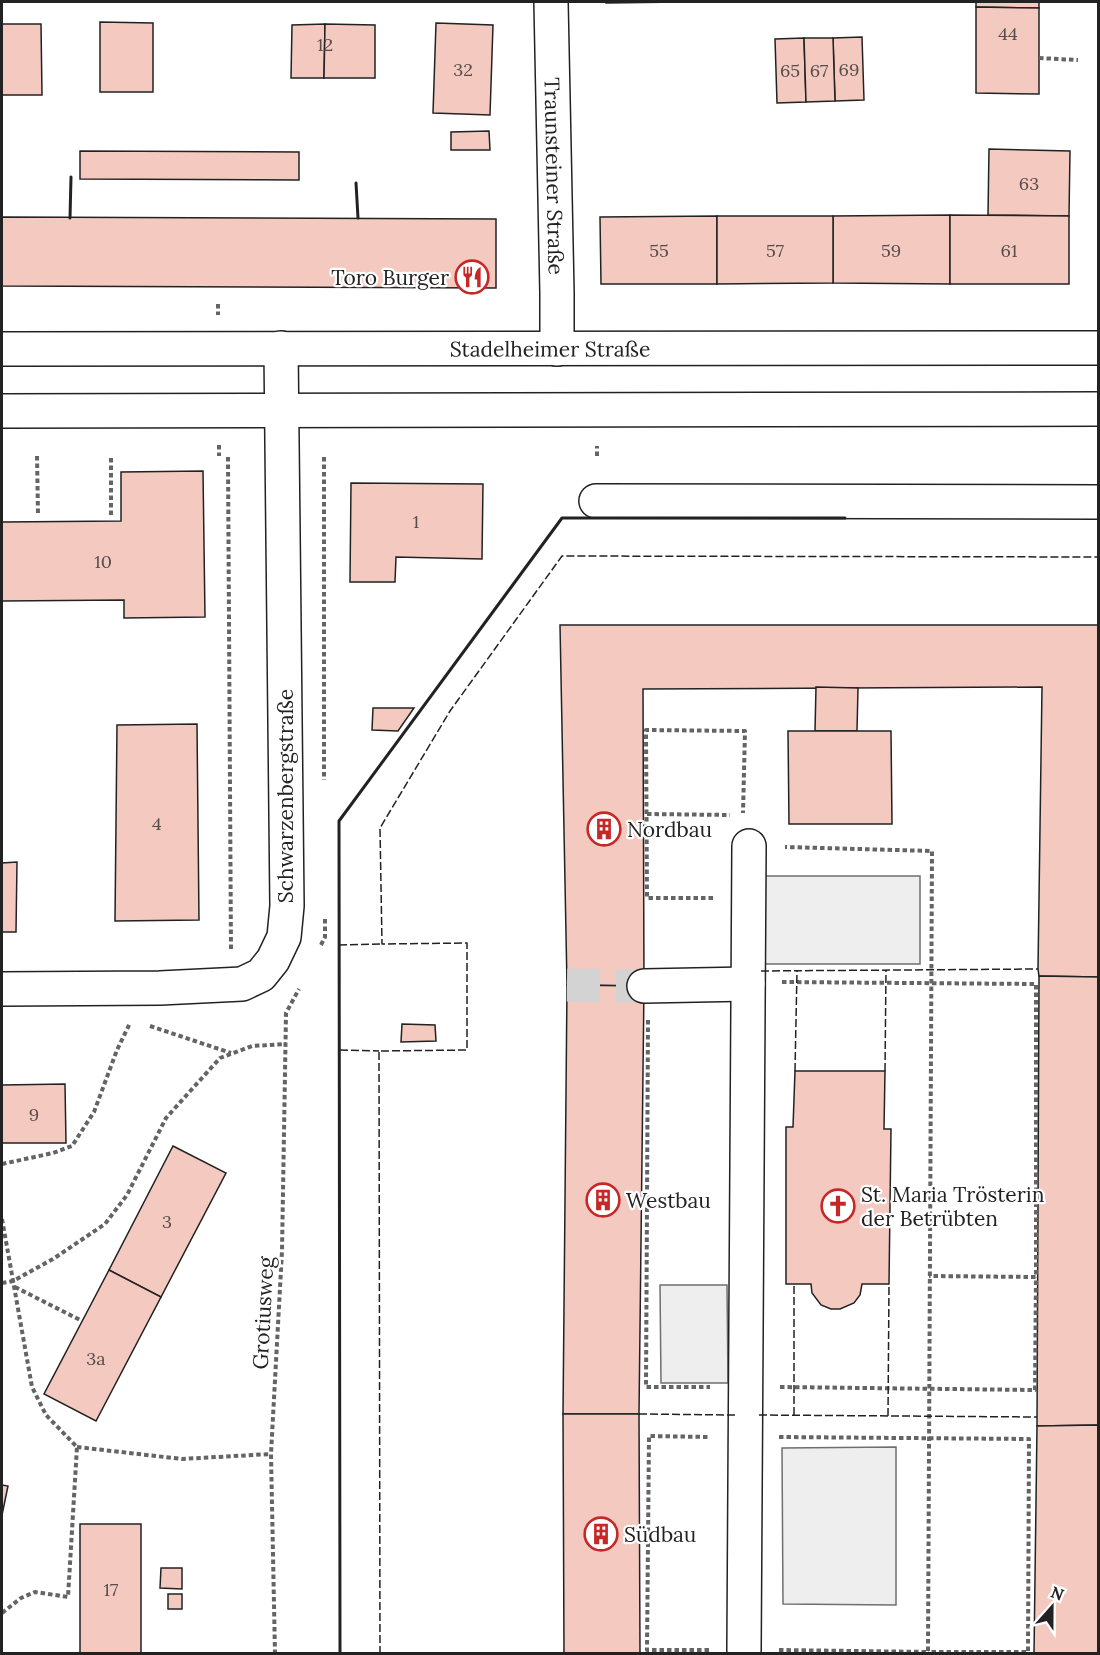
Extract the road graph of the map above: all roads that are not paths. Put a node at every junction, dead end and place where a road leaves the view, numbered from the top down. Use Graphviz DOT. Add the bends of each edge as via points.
graph roads {
  1 [pos="551,2"];
  2 [pos="281,348"];
  3 [pos="1098,348"];
  4 [pos="2,349"];
  5 [pos="557,349"];
  6 [pos="1098,410"];
  7 [pos="2,411"];
  8 [pos="282,411"];
  9 [pos="596,501"];
  10 [pos="1098,502"];
  11 [pos="749,846"];
  12 [pos="748,984"];
  13 [pos="644,986"];
  14 [pos="2,989"];
  15 [pos="744,1650"];
  1 -- 5 [label="main road, Traunsteiner Straße"];
  2 -- 4 [label="main road, Stadelheimer Straße"];
  2 -- 5 [label="main road, Stadelheimer Straße"];
  2 -- 8 [label="main road, Schwarzenbergstraße"];
  3 -- 5 [label="main road, Stadelheimer Straße"];
  6 -- 8 [label="main road"];
  7 -- 8 [label="main road"];
  8 -- 14 [label="main road, Schwarzenbergstraße" via="287,906 284,937 273,960 261,975 242,984"];
  9 -- 10 [label="main road"];
  11 -- 12 [label="main road"];
  12 -- 13 [label="main road"];
  12 -- 15 [label="main road"];
}
